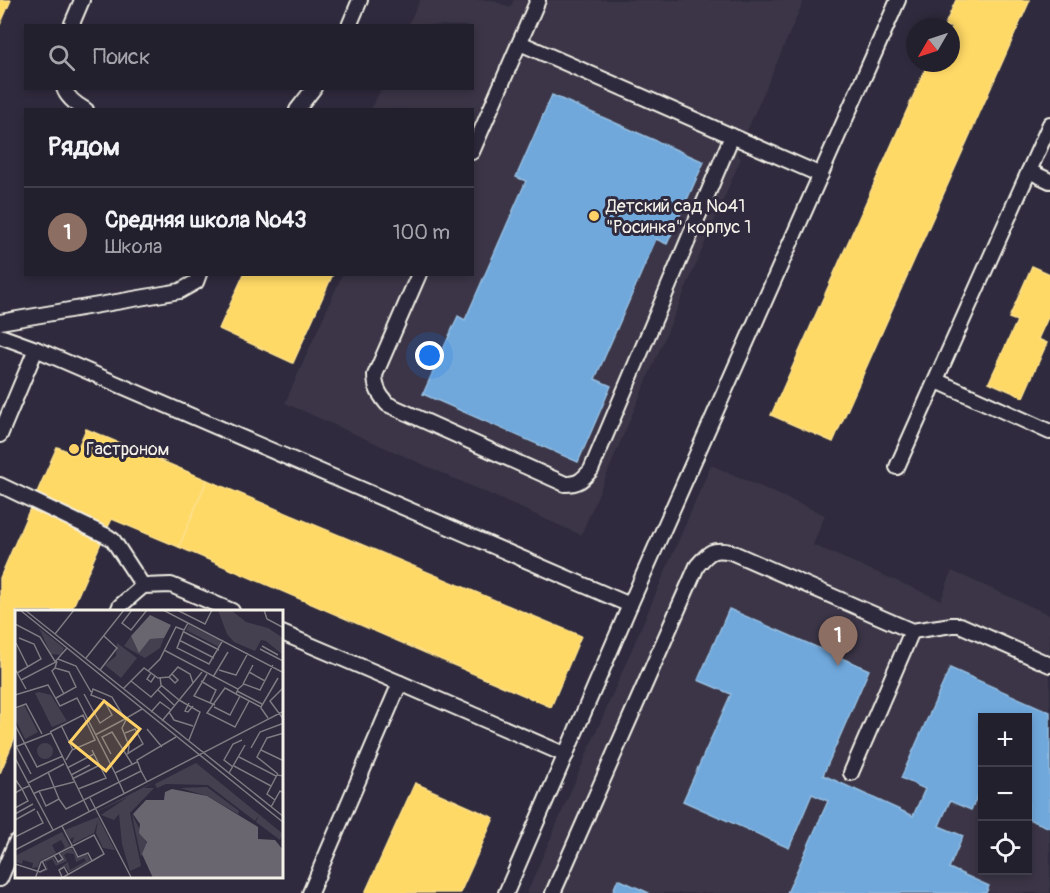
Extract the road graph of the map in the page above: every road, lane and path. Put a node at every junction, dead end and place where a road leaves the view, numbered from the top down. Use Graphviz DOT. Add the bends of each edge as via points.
graph roads {
  1 [pos="82,0"];
  2 [pos="360,0"];
  3 [pos="538,0"];
  4 [pos="898,0"];
  5 [pos="72,24"];
  6 [pos="350,24"];
  7 [pos="520,44"];
  8 [pos="65,90"];
  9 [pos="312,90"];
  10 [pos="82,108"];
  11 [pos="299,108"];
  12 [pos="1050,124"];
  13 [pos="732,136"];
  14 [pos="474,148"];
  15 [pos="1029,171"];
  16 [pos="821,175"];
  17 [pos="1050,181"];
  18 [pos="198,276"];
  19 [pos="418,276"];
  20 [pos="0,322"];
  21 [pos="0,336"];
  22 [pos="36,349"];
  23 [pos="937,381"];
  24 [pos="1050,432"];
  25 [pos="0,435"];
  26 [pos="897,467"];
  27 [pos="0,485"];
  28 [pos="143,586"];
  29 [pos="630,605"];
  30 [pos="118,610"];
  31 [pos="230,610"];
  32 [pos="912,631"];
  33 [pos="284,634"];
  34 [pos="1050,665"];
  35 [pos="400,683"];
  36 [pos="566,755"];
  37 [pos="851,773"];
  38 [pos="15,844"];
  39 [pos="0,879"];
  40 [pos="310,893"];
  41 [pos="506,893"];
  42 [pos="553,893"];
  1 -- 5 [label="lane"];
  2 -- 6 [label="lane"];
  3 -- 7 [label="lane"];
  4 -- 16 [label="lane"];
  7 -- 13 [label="lane"];
  7 -- 14 [label="lane"];
  8 -- 10 [label="lane"];
  9 -- 11 [label="lane"];
  12 -- 15 [label="lane"];
  13 -- 16 [label="lane"];
  13 -- 19 [label="lane" via="591,470 575,484 565,484 387,404 380,395 375,375"];
  15 -- 17 [label="lane"];
  15 -- 23 [label="lane"];
  16 -- 29 [label="lane"];
  18 -- 20 [label="lane" via="196,282 180,291"];
  21 -- 22 [label="lane"];
  22 -- 25 [label="lane"];
  22 -- 29 [label="lane"];
  23 -- 24 [label="lane"];
  23 -- 26 [label="lane"];
  27 -- 28 [label="lane" via="113,540"];
  28 -- 30 [label="lane"];
  28 -- 31 [label="lane" via="171,585"];
  29 -- 36 [label="lane"];
  32 -- 34 [label="lane" via="960,625"];
  32 -- 37 [label="lane"];
  32 -- 42 [label="lane" via="731,552 718,549 707,553 696,566"];
  33 -- 35 [label="lane"];
  35 -- 36 [label="lane"];
  35 -- 40 [label="lane"];
  36 -- 41 [label="lane"];
  38 -- 39 [label="lane"];
}
